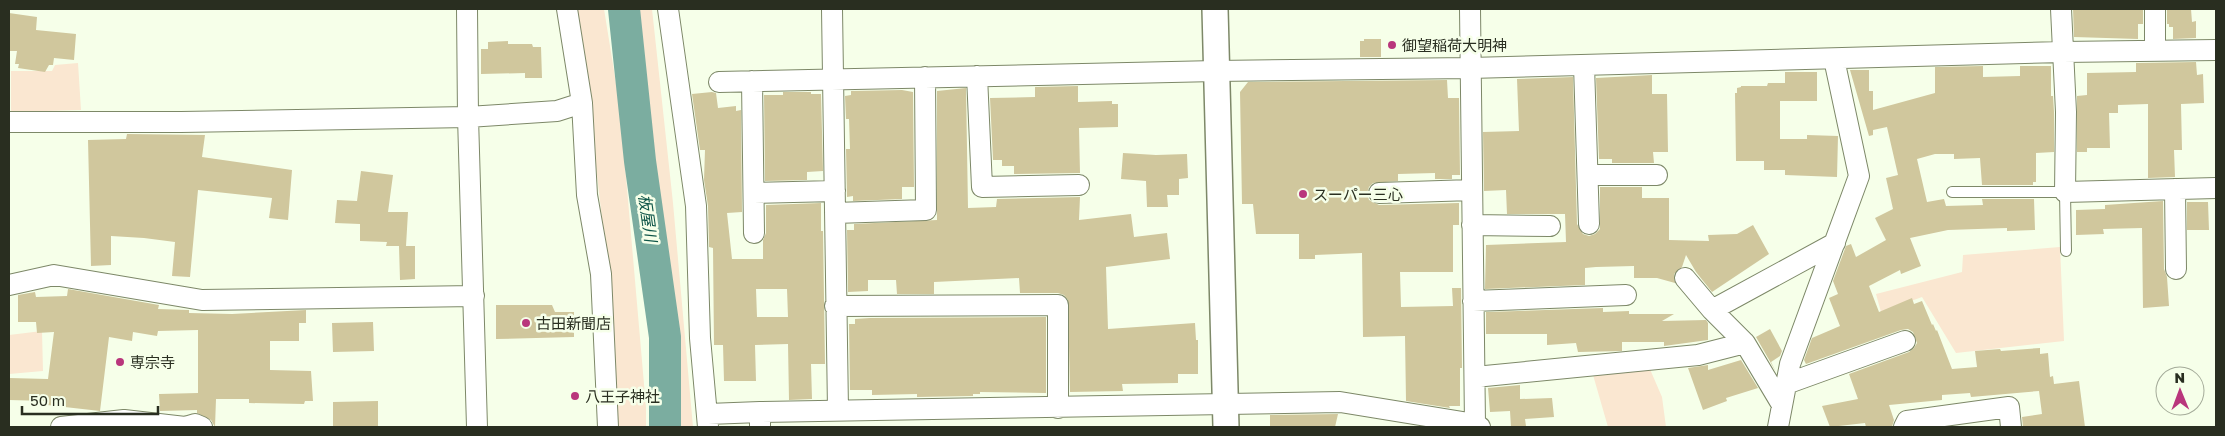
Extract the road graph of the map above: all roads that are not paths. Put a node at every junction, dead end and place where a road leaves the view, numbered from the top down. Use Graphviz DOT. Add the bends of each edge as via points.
graph roads {
  1 [pos="467,9"];
  2 [pos="567,9"];
  3 [pos="668,9"];
  4 [pos="832,9"];
  5 [pos="1215,9"];
  6 [pos="1470,9"];
  7 [pos="2061,9"];
  8 [pos="2155,9"];
  9 [pos="2155,50"];
  10 [pos="2216,50"];
  11 [pos="2063,52"];
  12 [pos="1834,59"];
  13 [pos="1584,65"];
  14 [pos="1470,68"];
  15 [pos="1216,71"];
  16 [pos="977,76"];
  17 [pos="925,77"];
  18 [pos="834,79"];
  19 [pos="752,81"];
  20 [pos="720,82"];
  21 [pos="582,103"];
  22 [pos="468,117"];
  23 [pos="9,122"];
  24 [pos="1588,175"];
  25 [pos="1657,175"];
  26 [pos="1079,185"];
  27 [pos="2216,188"];
  28 [pos="2175,189"];
  29 [pos="1472,190"];
  30 [pos="835,191"];
  31 [pos="1952,192"];
  32 [pos="2065,192"];
  33 [pos="754,193"];
  34 [pos="1379,193"];
  35 [pos="835,213"];
  36 [pos="1590,224"];
  37 [pos="1472,225"];
  38 [pos="1550,226"];
  39 [pos="754,233"];
  40 [pos="1835,243"];
  41 [pos="2066,251"];
  42 [pos="2176,268"];
  43 [pos="1685,278"];
  44 [pos="9,285"];
  45 [pos="1626,295"];
  46 [pos="474,296"];
  47 [pos="1474,301"];
  48 [pos="835,306"];
  49 [pos="1712,310"];
  50 [pos="1904,341"];
  51 [pos="1745,343"];
  52 [pos="1474,377"];
  53 [pos="1786,384"];
  54 [pos="1782,405"];
  55 [pos="1058,408"];
  56 [pos="838,410"];
  57 [pos="1226,416"];
  58 [pos="708,420"];
  59 [pos="760,420"];
  60 [pos="1477,426"];
  61 [pos="61,427"];
  62 [pos="185,427"];
  63 [pos="202,427"];
  64 [pos="477,427"];
  65 [pos="608,427"];
  66 [pos="1778,427"];
  67 [pos="1904,427"];
  68 [pos="2011,427"];
  1 -- 22 [label="street"];
  2 -- 21 [label="street"];
  3 -- 58 [label="street" via="696,206 700,338"];
  4 -- 18 [label="street"];
  5 -- 15 [label="street"];
  6 -- 14 [label="street"];
  7 -- 11 [label="street"];
  8 -- 9 [label="street"];
  9 -- 10 [label="street"];
  9 -- 11 [label="street"];
  11 -- 12 [label="street"];
  11 -- 32 [label="street"];
  12 -- 13 [label="street"];
  12 -- 40 [label="street" via="1859,176"];
  13 -- 14 [label="street"];
  13 -- 24 [label="street"];
  14 -- 15 [label="street"];
  14 -- 29 [label="street"];
  15 -- 16 [label="street"];
  15 -- 57 [label="street"];
  16 -- 17 [label="street"];
  16 -- 26 [label="street" via="982,187"];
  17 -- 18 [label="street"];
  17 -- 35 [label="street" via="926,210"];
  18 -- 19 [label="street"];
  18 -- 30 [label="street"];
  19 -- 20 [label="street"];
  19 -- 33 [label="street"];
  21 -- 22 [label="street" via="557,111"];
  21 -- 65 [label="street" via="587,195 602,274"];
  22 -- 23 [label="street"];
  22 -- 46 [label="street"];
  24 -- 25 [label="street"];
  24 -- 36 [label="street"];
  27 -- 28 [label="street"];
  28 -- 32 [label="street"];
  28 -- 42 [label="street"];
  29 -- 34 [label="street"];
  29 -- 37 [label="street"];
  30 -- 33 [label="street"];
  30 -- 35 [label="street"];
  31 -- 32 [label="lane"];
  32 -- 41 [label="lane"];
  33 -- 39 [label="street"];
  35 -- 48 [label="street"];
  37 -- 38 [label="street"];
  37 -- 47 [label="street"];
  40 -- 49 [label="street"];
  40 -- 53 [label="street" via="1790,364"];
  43 -- 49 [label="street"];
  44 -- 46 [label="street" via="54,275 202,300"];
  45 -- 47 [label="street"];
  46 -- 64 [label="street"];
  47 -- 52 [label="street"];
  48 -- 55 [label="street" via="1058,305"];
  48 -- 56 [label="street"];
  49 -- 51 [label="street"];
  50 -- 53 [label="street"];
  51 -- 52 [label="street" via="1698,354"];
  51 -- 54 [label="street"];
  52 -- 60 [label="street"];
  53 -- 54 [label="street"];
  54 -- 66 [label="street"];
  55 -- 56 [label="street"];
  55 -- 57 [label="street"];
  56 -- 59 [label="street"];
  57 -- 60 [label="street" via="1340,402"];
  58 -- 59 [label="street"];
  61 -- 62 [label="street" via="124,420"];
  62 -- 63 [label="street" via="194,424"];
  67 -- 68 [label="street" via="1907,421 2009,407"];
}
